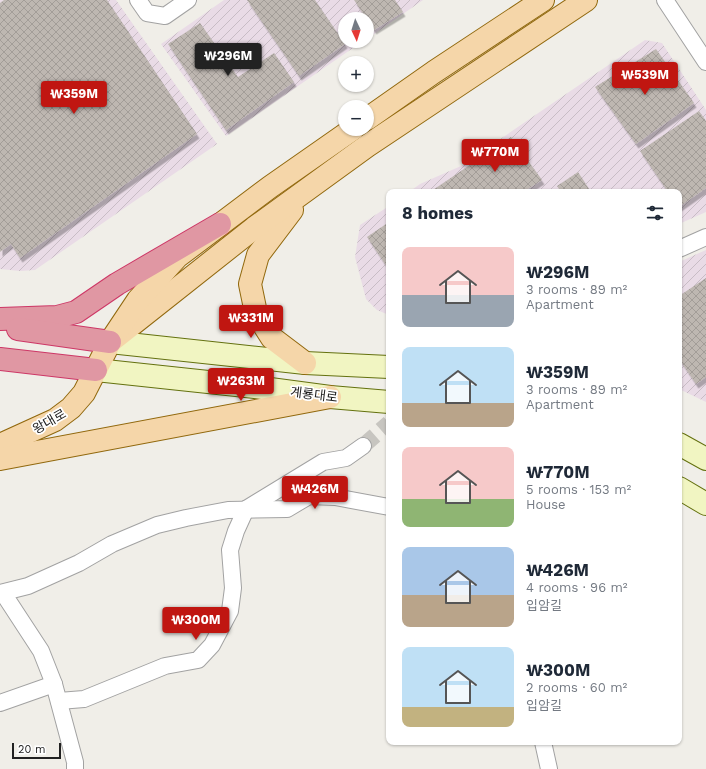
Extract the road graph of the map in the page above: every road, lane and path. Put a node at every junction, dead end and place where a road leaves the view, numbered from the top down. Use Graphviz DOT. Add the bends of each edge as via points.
graph roads {
  1 [pos="138,0"];
  2 [pos="188,0"];
  3 [pos="543,0"];
  4 [pos="586,0"];
  5 [pos="665,0"];
  6 [pos="706,62"];
  7 [pos="374,114"];
  8 [pos="342,136"];
  9 [pos="308,189"];
  10 [pos="220,224"];
  11 [pos="706,237"];
  12 [pos="682,248"];
  13 [pos="0,319"];
  14 [pos="0,326"];
  15 [pos="110,342"];
  16 [pos="0,359"];
  17 [pos="305,363"];
  18 [pos="386,367"];
  19 [pos="96,370"];
  20 [pos="330,397"];
  21 [pos="386,402"];
  22 [pos="0,445"];
  23 [pos="363,446"];
  24 [pos="682,446"];
  25 [pos="0,459"];
  26 [pos="706,459"];
  27 [pos="682,490"];
  28 [pos="706,504"];
  29 [pos="386,506"];
  30 [pos="246,509"];
  31 [pos="2,593"];
  32 [pos="54,684"];
  33 [pos="59,701"];
  34 [pos="0,703"];
  35 [pos="544,745"];
  36 [pos="75,769"];
  37 [pos="549,769"];
  1 -- 2 [label="street" via="147,13 165,16"];
  3 -- 7 [label="main road"];
  4 -- 9 [label="main road"];
  5 -- 6 [label="street"];
  8 -- 10 [label="main road, 왕대로"];
  9 -- 15 [label="main road" via="229,247"];
  9 -- 17 [label="main road" via="258,255 250,284 256,313 272,338"];
  10 -- 13 [label="highway" via="117,284 76,312 57,317"];
  10 -- 15 [label="main road, 왕대로" via="176,257 138,300"];
  11 -- 12 [label="street"];
  14 -- 15 [label="highway"];
  15 -- 17 [label="main road"];
  15 -- 19 [label="main road, 왕대로"];
  16 -- 19 [label="highway"];
  17 -- 18 [label="main road"];
  19 -- 20 [label="main road, 계룡대로"];
  19 -- 22 [label="main road, 왕대로" via="84,392 71,408 55,420"];
  20 -- 21 [label="main road, 계룡대로"];
  20 -- 25 [label="main road"];
  23 -- 30 [label="street" via="346,458 323,462"];
  24 -- 26 [label="main road"];
  27 -- 28 [label="main road"];
  29 -- 30 [label="street" via="335,497 309,496 287,509"];
  30 -- 31 [label="street" via="157,525 112,544 79,563 28,586"];
  30 -- 33 [label="street" via="230,550 233,588 230,611 212,645 198,660 165,666 84,699"];
  31 -- 32 [label="street" via="41,651"];
  32 -- 33 [label="street"];
  32 -- 34 [label="street"];
  33 -- 36 [label="street"];
  35 -- 37 [label="street"];
}
